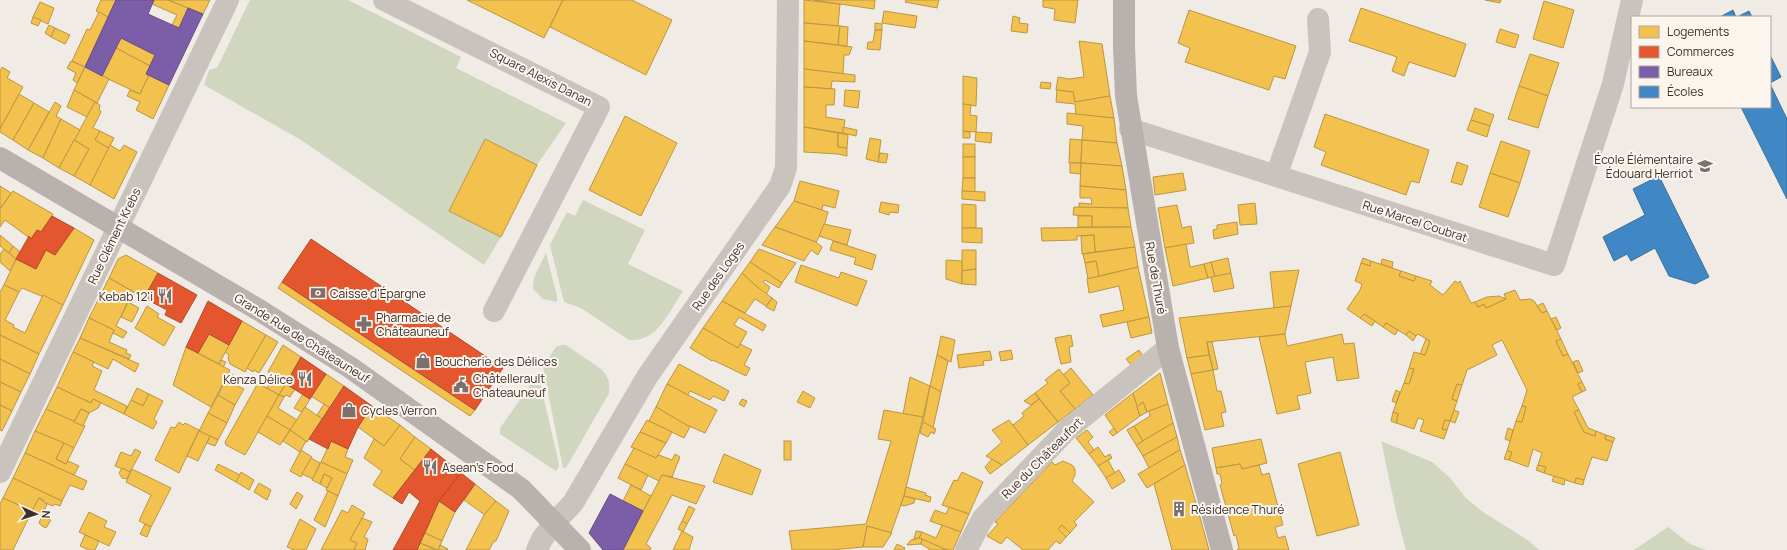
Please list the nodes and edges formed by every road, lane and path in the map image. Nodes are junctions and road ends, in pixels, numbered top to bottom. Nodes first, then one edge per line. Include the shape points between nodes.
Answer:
1 (228, 0) edge
2 (384, 0) edge
3 (788, 0) edge
4 (1124, 0) edge
5 (1632, 0) edge
6 (1318, 18) dead end
7 (1130, 129) junction
8 (0, 158) edge
9 (1276, 176) junction
10 (117, 228) junction
11 (494, 311) dead end
12 (1168, 348) junction
13 (0, 472) edge
14 (555, 522) junction
15 (537, 550) edge
16 (580, 550) edge
17 (966, 550) edge
18 (1222, 550) edge

1 - 10 street, Rue Clément Krebs
2 - 11 street, Square Alexis Danan via 599,107
3 - 14 street, Rue des Loges via 786,168 780,186 647,377 573,503
4 - 7 main road, Rue de Thuré via 1126,96
5 - 9 street, Rue Marcel Coubrat via 1613,84 1554,265
6 - 9 street via 1320,52
7 - 9 street, Rue Marcel Coubrat
7 - 12 main road, Rue de Thuré
8 - 10 main road, Grande Rue de Châteauneuf
10 - 13 street, Rue Clément Krebs
10 - 14 main road, Grande Rue de Châteauneuf via 252,306 351,368 521,489
12 - 17 street, Rue du Châteaufort via 1067,430 983,518
12 - 18 main road, Rue de Thuré
14 - 15 street, Rue des Loges
14 - 16 main road, Grande Rue de Châteauneuf

